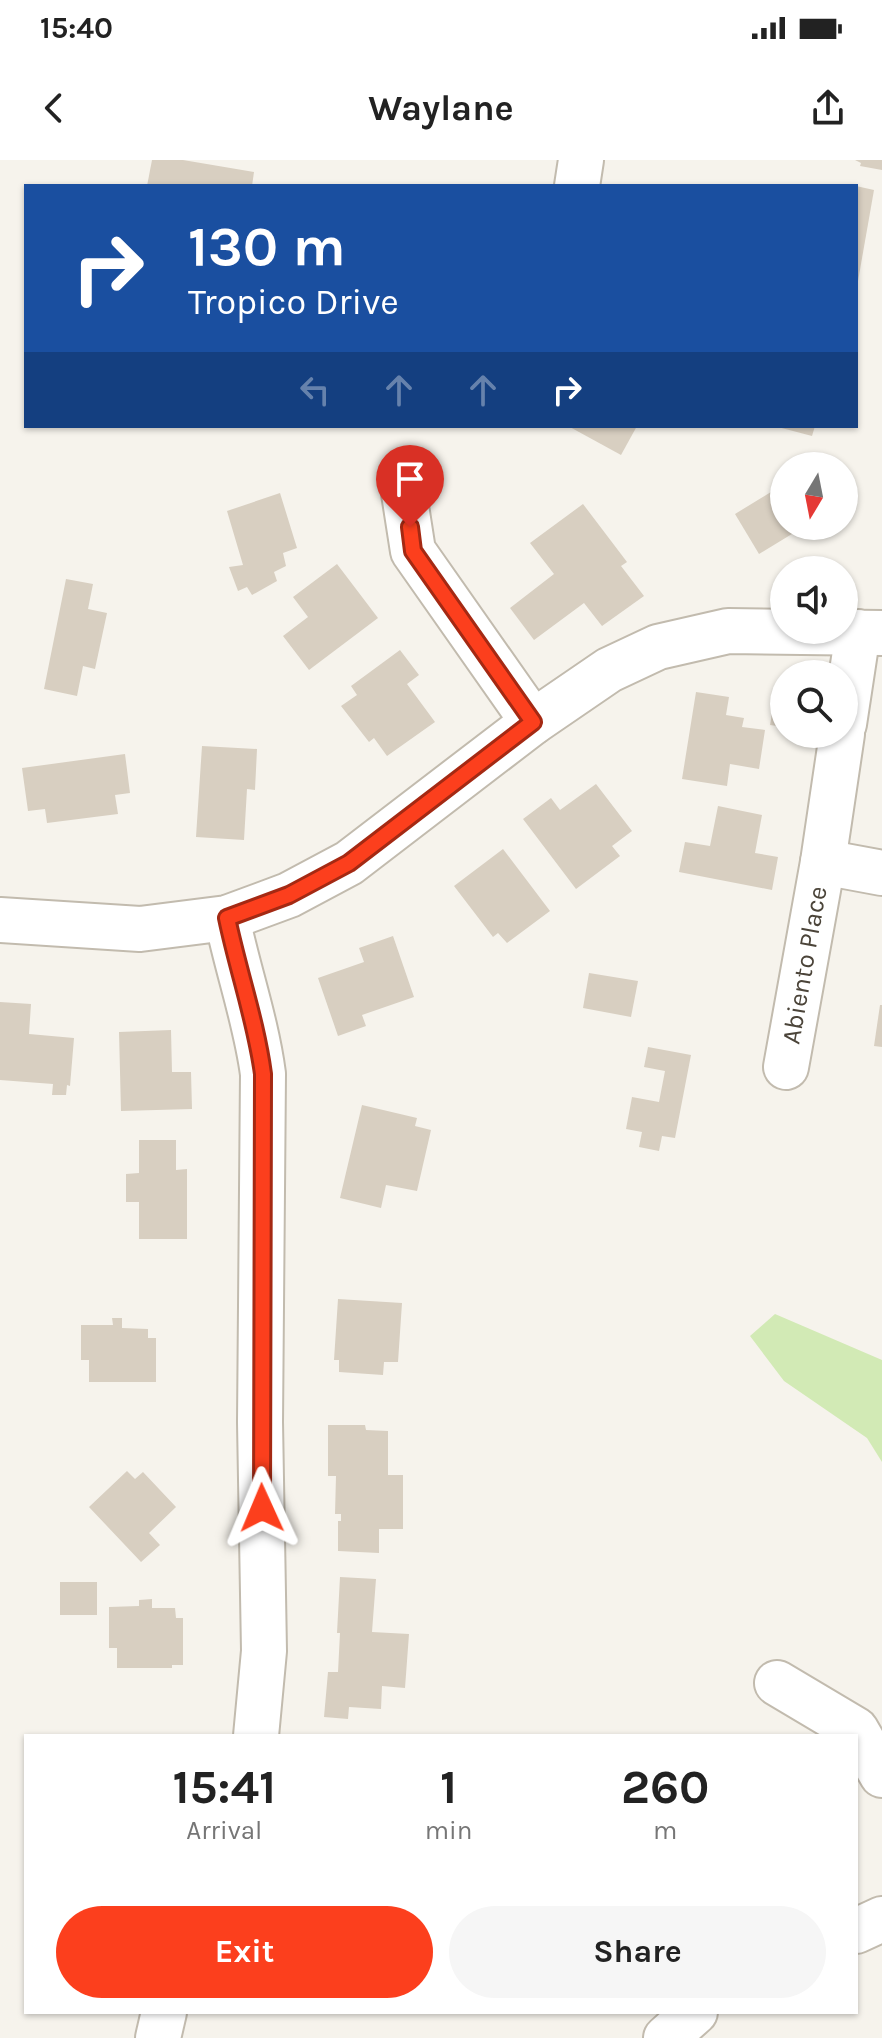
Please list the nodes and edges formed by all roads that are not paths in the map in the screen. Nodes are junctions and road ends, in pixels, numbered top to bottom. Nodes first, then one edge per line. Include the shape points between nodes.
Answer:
1 (581, 160) edge
2 (577, 184) edge
3 (403, 487) dead end
4 (870, 632) edge
5 (858, 674) edge
6 (533, 722) junction
7 (840, 748) edge
8 (823, 862) junction
9 (882, 873) edge
10 (227, 918) junction
11 (0, 920) edge
12 (786, 1067) dead end
13 (777, 1683) dead end
14 (256, 1734) edge
15 (882, 1775) edge
16 (882, 1919) edge
17 (858, 1930) edge
18 (164, 2014) edge
19 (693, 2014) edge
20 (158, 2038) edge
21 (666, 2038) edge

1 - 2 street
3 - 6 street via 413,551
4 - 5 street
4 - 6 street via 728,631 658,647 609,670
6 - 10 street via 349,863 289,895
7 - 8 street, Abiento Place
8 - 9 street, Abiento Place
8 - 12 street, Abiento Place
10 - 11 street via 140,929
10 - 14 street via 258,1032 263,1074 264,1651
13 - 15 street via 856,1730
16 - 17 street
18 - 20 street
19 - 21 street

